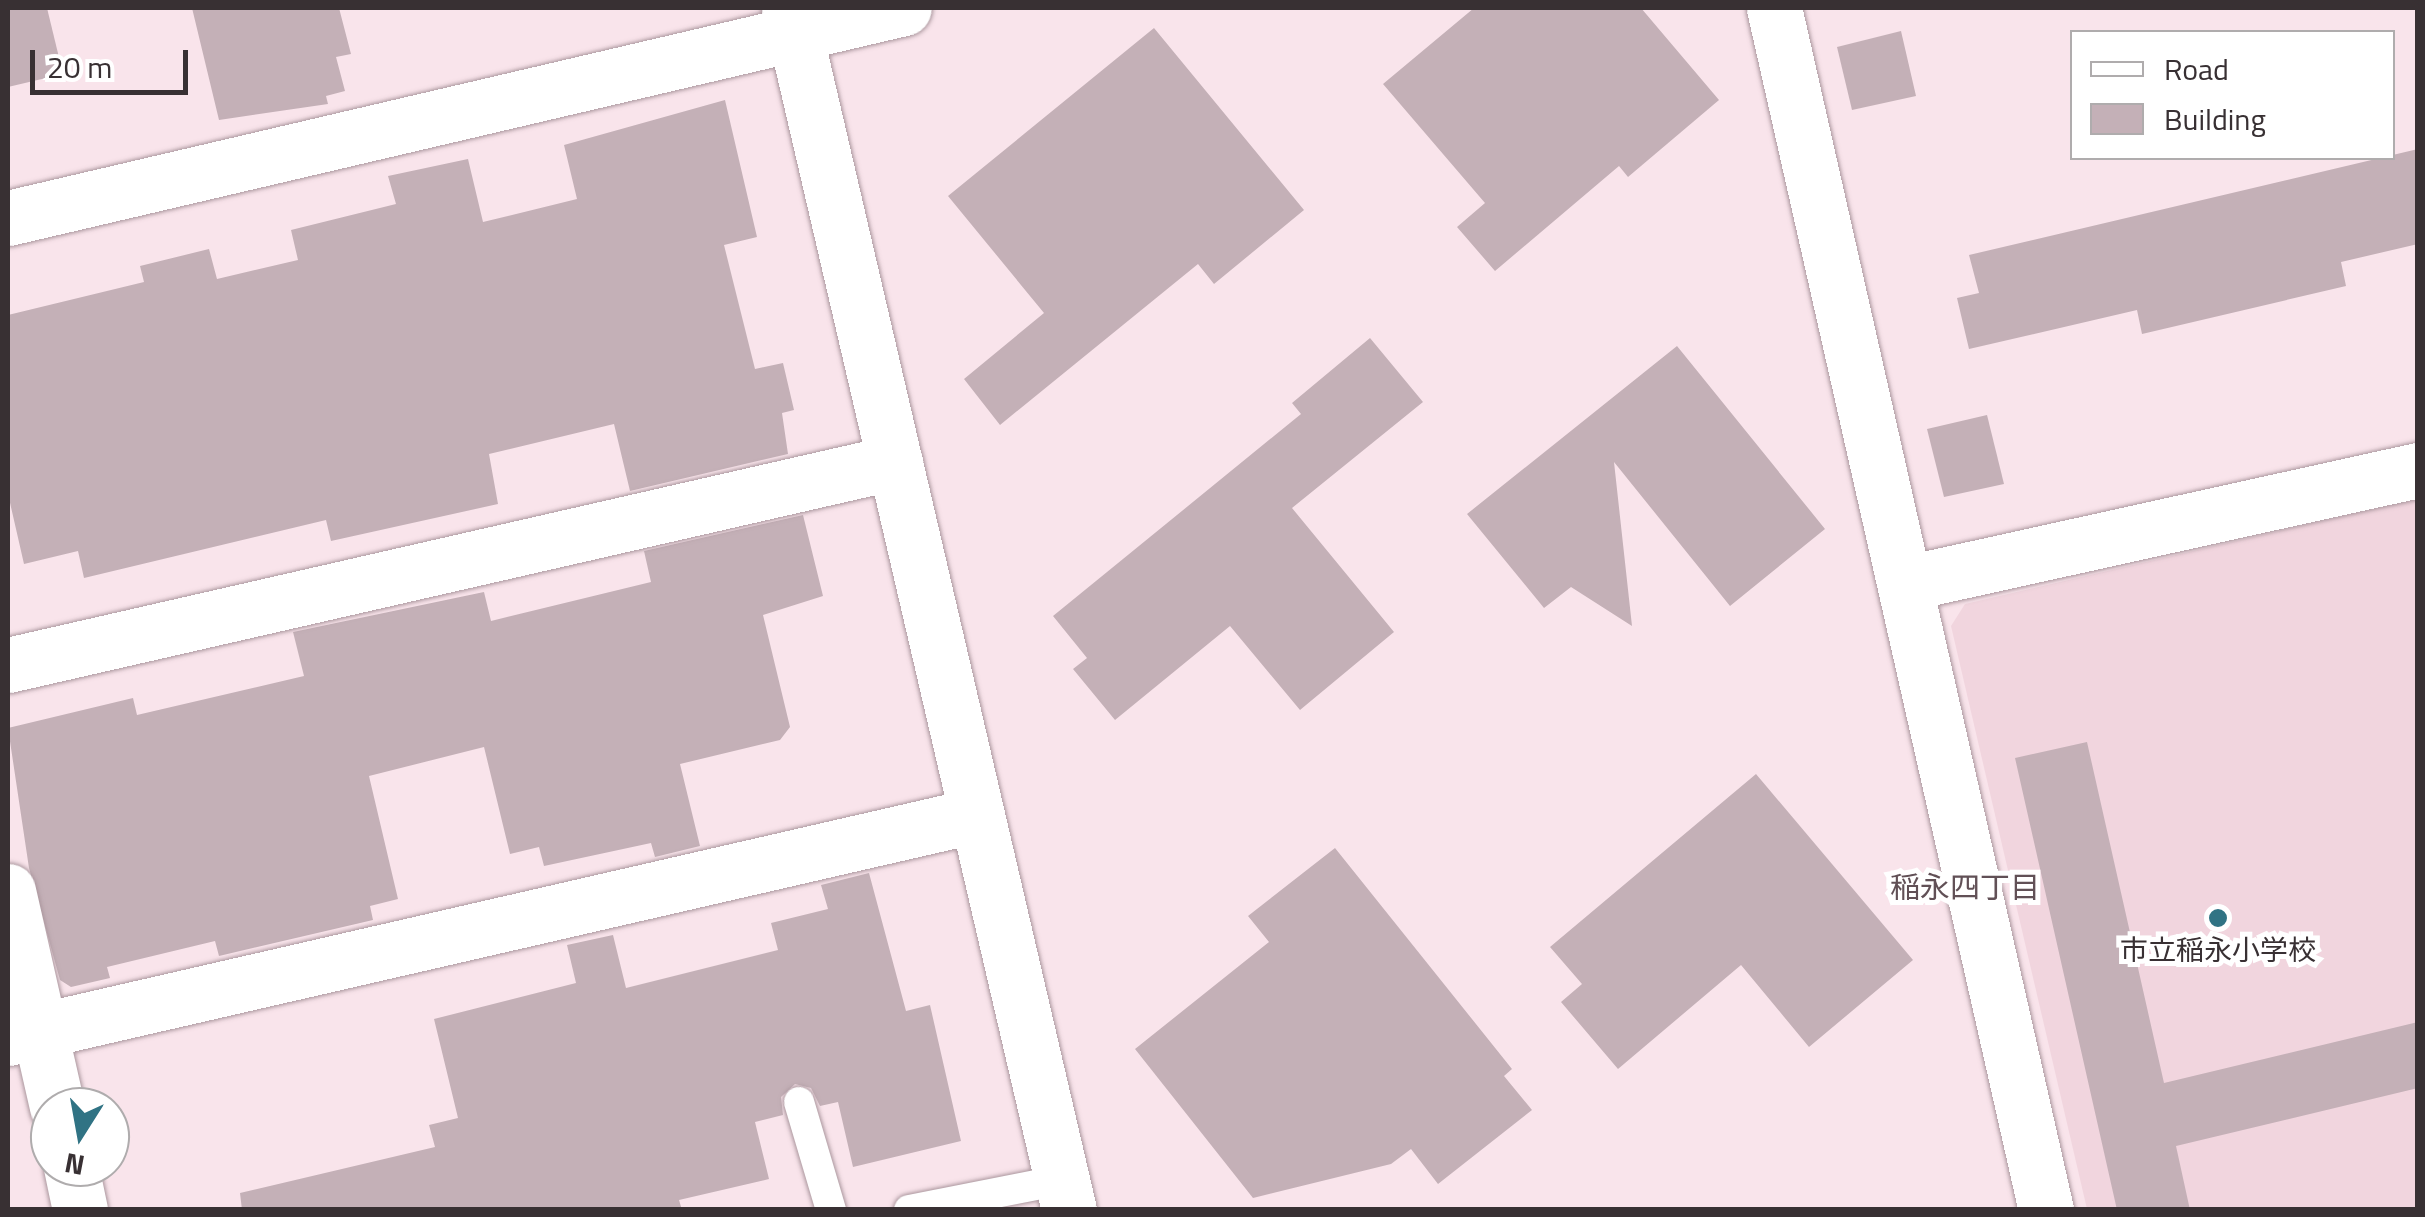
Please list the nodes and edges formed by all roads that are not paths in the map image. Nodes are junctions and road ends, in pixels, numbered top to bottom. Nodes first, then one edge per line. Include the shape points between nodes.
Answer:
1 (904, 8) edge
2 (1774, 8) edge
3 (792, 20) edge
4 (8, 218) edge
5 (895, 462) junction
6 (2418, 470) edge
7 (1907, 583) junction
8 (8, 665) edge
9 (977, 815) junction
10 (8, 891) edge
11 (24, 1034) edge
12 (48, 1087) edge
13 (799, 1102) dead end
14 (1065, 1195) edge
15 (831, 1210) edge
16 (909, 1210) edge
17 (2046, 1210) edge

1 - 3 street
2 - 7 street
3 - 4 street
3 - 5 street
5 - 8 street
5 - 9 street
6 - 7 street
7 - 17 street
9 - 11 street
9 - 14 street
10 - 11 street
11 - 12 street
13 - 15 lane
14 - 16 lane

